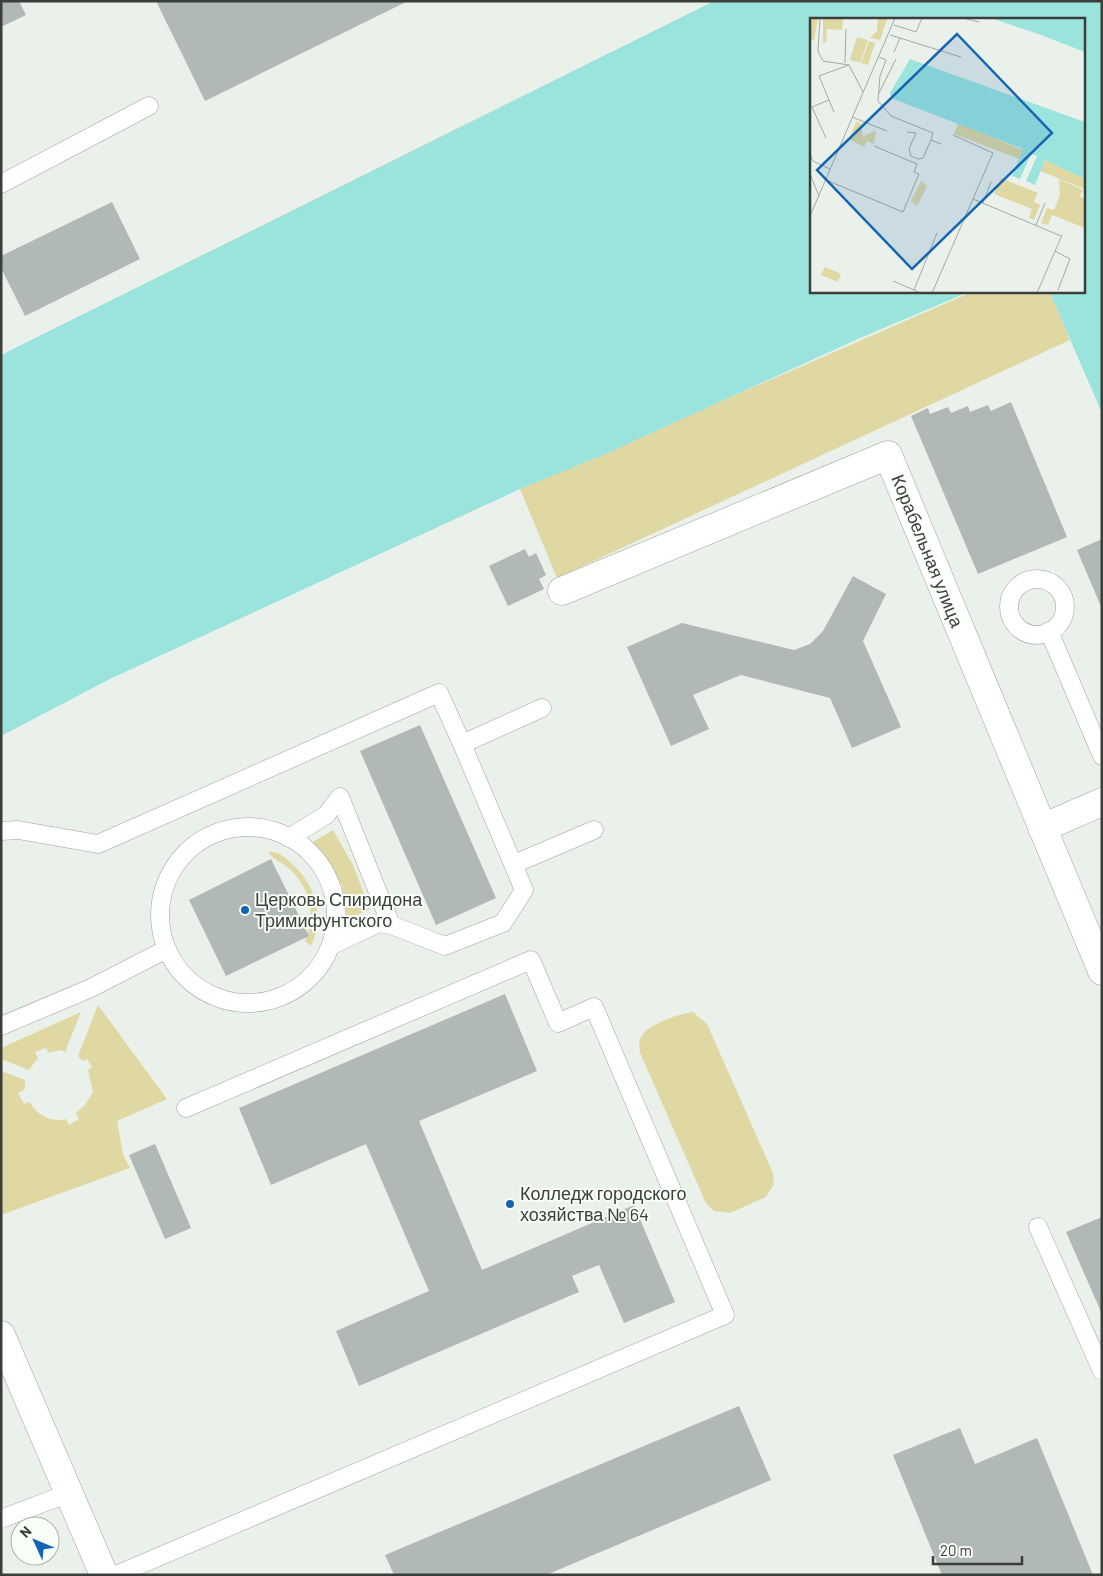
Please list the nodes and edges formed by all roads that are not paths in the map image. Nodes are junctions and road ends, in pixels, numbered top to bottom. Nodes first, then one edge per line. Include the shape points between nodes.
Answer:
1 (149, 106) dead end
2 (1, 184) edge
3 (562, 591) dead end
4 (1049, 631) dead end
5 (542, 708) dead end
6 (462, 744) junction
7 (1102, 756) edge
8 (1102, 802) edge
9 (1042, 828) junction
10 (594, 830) dead end
11 (1, 831) edge
12 (289, 838) junction
13 (514, 864) junction
14 (391, 925) junction
15 (332, 945) junction
16 (165, 950) junction
17 (1102, 971) edge
18 (1, 1026) edge
19 (186, 1108) dead end
20 (1038, 1227) dead end
21 (1, 1335) edge
22 (1102, 1371) edge
23 (69, 1492) junction
24 (1, 1519) edge
25 (104, 1575) edge
26 (116, 1575) edge

1 - 2 lane
3 - 9 street, Корабельная улица via 888,456
4 - 7 lane
5 - 6 lane
6 - 11 lane via 439,692 98,844 18,830
6 - 13 lane
8 - 9 street
9 - 17 street, Корабельная улица
10 - 13 lane
12 - 14 lane via 326,815 340,797
12 - 15 lane via 301,844 321,865 332,889 337,915
12 - 16 lane via 276,831 247,826 218,831 193,845 174,866 162,892 159,922
13 - 14 lane via 524,890 503,922 445,946
14 - 15 lane via 380,923
15 - 16 lane via 317,972 294,991 265,1002 242,1003 206,994 182,975
16 - 18 lane via 90,988
19 - 26 lane via 531,960 558,1023 594,1008 725,1315
20 - 22 lane
21 - 23 street
23 - 24 lane
23 - 25 street

